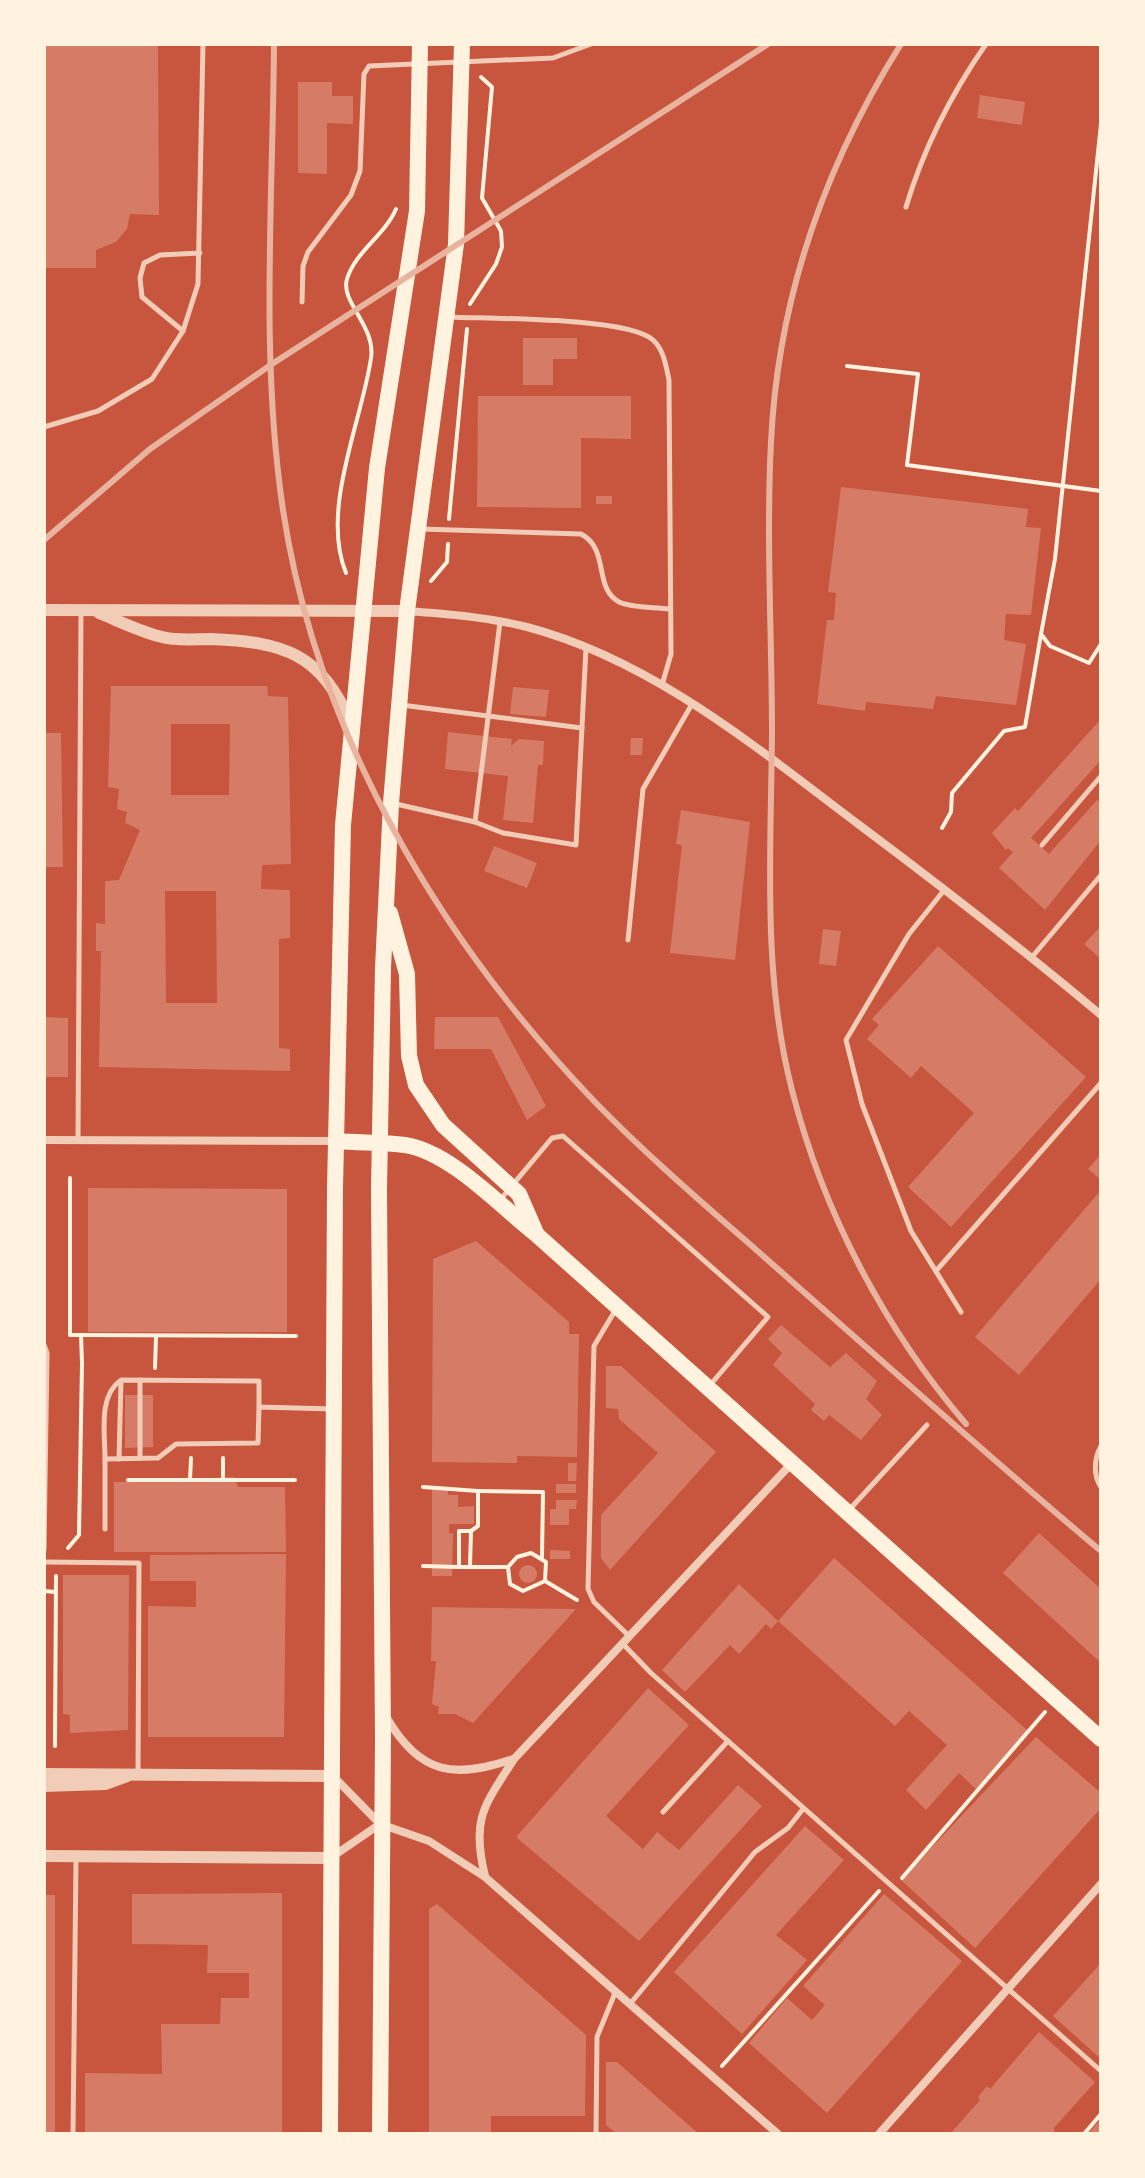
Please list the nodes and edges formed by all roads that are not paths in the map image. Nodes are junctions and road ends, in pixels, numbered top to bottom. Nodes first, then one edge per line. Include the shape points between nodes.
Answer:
1 (203, 44) edge
2 (420, 44) edge
3 (591, 44) edge
4 (986, 44) edge
5 (462, 52) edge
6 (420, 62) junction
7 (906, 207) dead end
8 (200, 253) junction
9 (302, 302) dead end
10 (447, 317) junction
11 (183, 331) junction
12 (44, 427) edge
13 (417, 528) junction
14 (669, 609) junction
15 (44, 610) edge
16 (86, 610) junction
17 (362, 610) junction
18 (407, 611) junction
19 (501, 621) junction
20 (586, 648) junction
21 (662, 686) junction
22 (692, 704) junction
23 (399, 705) junction
24 (490, 717) junction
25 (351, 724) junction
26 (582, 728) junction
27 (1101, 776) edge
28 (391, 803) junction
29 (475, 822) junction
30 (1042, 845) dead end
31 (1101, 875) edge
32 (946, 888) junction
33 (386, 900) junction
34 (628, 940) dead end
35 (1032, 957) junction
36 (1101, 1015) edge
37 (1101, 1083) edge
38 (44, 1140) edge
39 (78, 1141) junction
40 (337, 1141) junction
41 (380, 1144) junction
42 (510, 1185) junction
43 (497, 1204) junction
44 (537, 1235) junction
45 (936, 1271) junction
46 (616, 1309) junction
47 (961, 1312) dead end
48 (44, 1345) edge
49 (121, 1380) junction
50 (140, 1380) junction
51 (708, 1387) junction
52 (259, 1407) junction
53 (334, 1409) junction
54 (927, 1425) dead end
55 (1101, 1446) edge
56 (140, 1458) junction
57 (105, 1459) junction
58 (119, 1459) junction
59 (792, 1463) junction
60 (1101, 1487) edge
61 (847, 1512) junction
62 (105, 1529) dead end
63 (44, 1550) edge
64 (44, 1562) edge
65 (626, 1640) junction
66 (383, 1712) junction
67 (1101, 1739) edge
68 (728, 1741) junction
69 (514, 1759) junction
70 (138, 1773) junction
71 (44, 1774) edge
72 (333, 1776) junction
73 (44, 1786) edge
74 (803, 1809) junction
75 (663, 1812) dead end
76 (380, 1824) junction
77 (44, 1856) edge
78 (76, 1856) junction
79 (332, 1858) junction
80 (485, 1877) junction
81 (1101, 1884) edge
82 (1009, 1990) junction
83 (615, 1993) junction
84 (629, 2005) junction
85 (1101, 2071) edge
86 (73, 2134) edge
87 (330, 2134) edge
88 (380, 2134) edge
89 (596, 2134) edge
90 (778, 2134) edge
91 (879, 2134) edge

1 - 8 lane
2 - 6 highway
3 - 5 lane via 553,58
4 - 7 lane via 945,114
5 - 6 lane
5 - 10 highway via 456,244
6 - 9 lane via 369,66 364,74 360,171 351,195 308,252
6 - 17 highway via 417,211 377,468
8 - 11 lane via 198,284
8 - 11 lane via 160,255 144,263 140,278 142,297
10 - 13 highway
10 - 14 lane via 622,327 654,341 665,357 669,380
11 - 12 lane via 152,379 98,411
13 - 14 lane via 581,534 592,540 601,557 606,590 619,603
13 - 18 highway
14 - 21 lane via 671,654
15 - 16 street
16 - 17 street
16 - 25 street via 163,638 258,642 286,649 327,679
16 - 39 lane
17 - 18 street
17 - 25 highway
18 - 19 street
18 - 23 highway
19 - 20 street
19 - 24 lane
20 - 21 street
20 - 26 lane
21 - 22 street
22 - 32 street
22 - 34 lane via 643,789
23 - 24 lane
23 - 28 highway
24 - 26 lane
24 - 29 lane
25 - 40 highway via 341,881
26 - 29 lane via 576,845 503,833
27 - 30 lane
28 - 29 lane
28 - 33 highway
31 - 35 lane
32 - 35 street
32 - 45 lane via 909,934 846,1040 862,1104 911,1231
33 - 41 highway
33 - 42 highway via 407,974 409,1056 416,1085 443,1125
35 - 36 street
37 - 45 lane
38 - 39 street
39 - 40 street
40 - 41 highway
40 - 53 highway
41 - 43 highway via 405,1145 440,1158
41 - 66 highway
42 - 43 lane
42 - 44 highway
42 - 51 lane via 552,1138 563,1136 768,1317
43 - 44 highway
44 - 46 highway
45 - 47 lane
46 - 51 highway
46 - 65 lane via 594,1346 588,1589
48 - 63 lane
49 - 50 lane
49 - 57 lane via 110,1388 106,1401
49 - 58 lane
50 - 52 lane via 259,1381
50 - 56 lane
51 - 59 highway
52 - 53 lane
52 - 56 lane via 258,1443 176,1444 158,1458
53 - 72 highway
54 - 61 lane
55 - 60 lane via 1096,1480
56 - 58 lane
57 - 58 lane
57 - 62 lane
59 - 61 highway
59 - 65 street
61 - 67 highway
64 - 70 lane via 139,1563
65 - 68 lane
65 - 69 street
66 - 69 street via 399,1739 425,1762 461,1771
66 - 76 highway
68 - 74 lane
68 - 75 lane
69 - 80 street via 478,1823
70 - 71 street
70 - 72 street
70 - 73 street via 105,1784
72 - 76 street
72 - 79 highway
74 - 82 lane
74 - 84 lane via 788,1828 755,1852
76 - 79 street
76 - 80 street via 429,1841
76 - 88 highway
77 - 78 street
78 - 79 street
78 - 86 lane
79 - 87 highway
80 - 83 street
81 - 82 street
82 - 85 lane
82 - 91 street
83 - 84 street
83 - 89 lane via 597,2037
84 - 90 street

